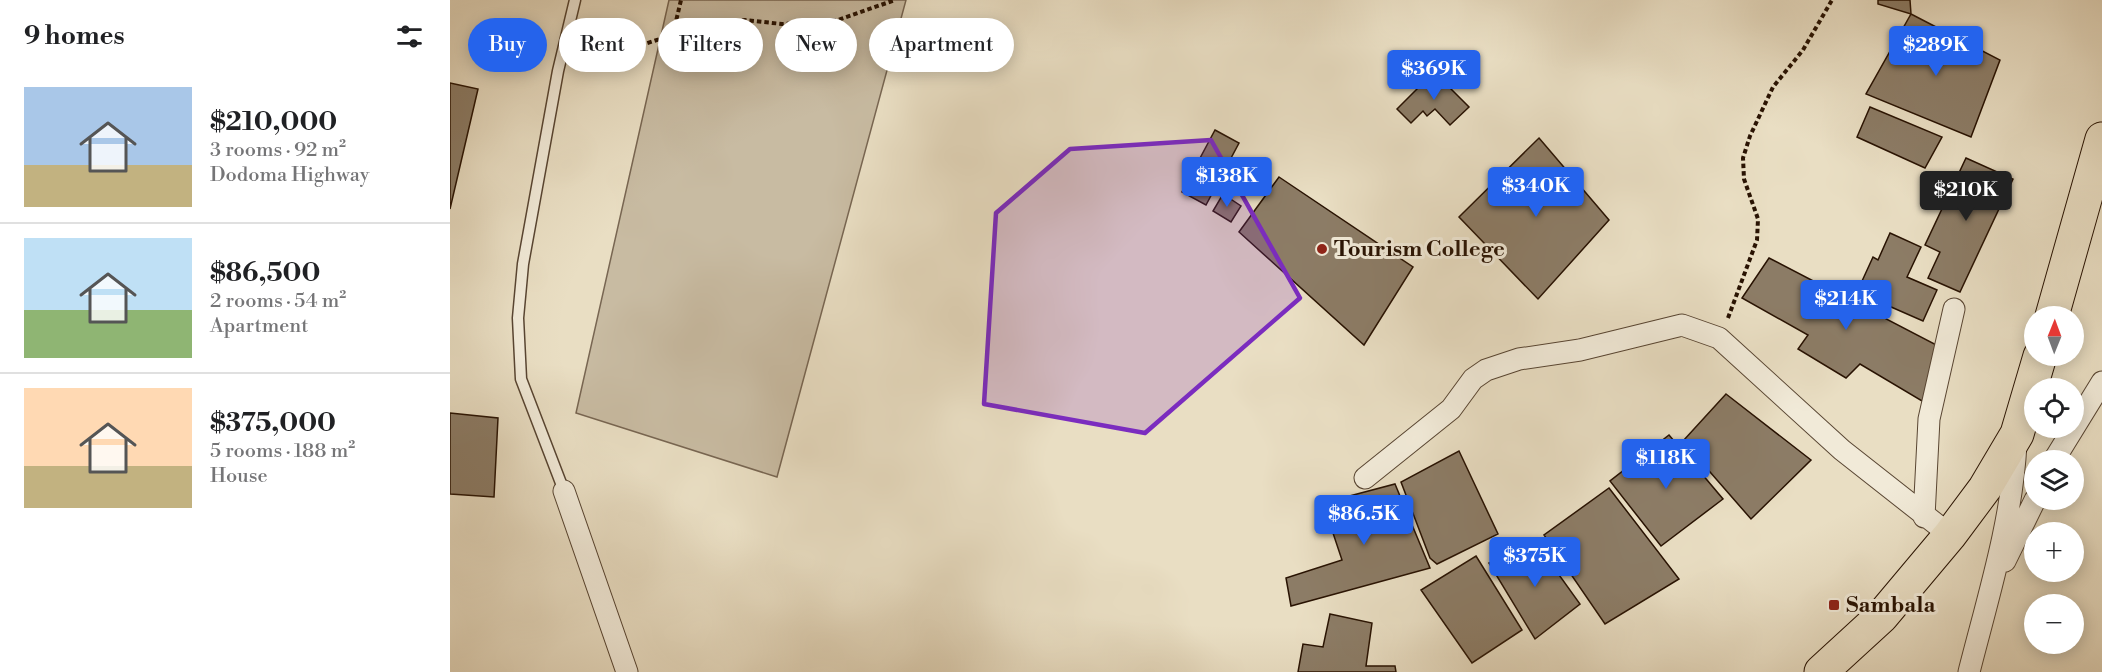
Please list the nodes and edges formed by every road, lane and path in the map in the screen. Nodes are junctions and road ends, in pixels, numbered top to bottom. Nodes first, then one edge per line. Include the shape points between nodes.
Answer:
1 (575, 0) edge
2 (681, 0) edge
3 (895, 0) edge
4 (1832, 0) edge
5 (677, 18) edge
6 (763, 22) edge
7 (658, 40) edge
8 (558, 71) junction
9 (2102, 138) edge
10 (2055, 306) edge
11 (1954, 309) dead end
12 (1719, 338) junction
13 (2037, 366) edge
14 (2102, 382) edge
15 (2017, 434) junction
16 (2060, 450) edge
17 (1365, 478) dead end
18 (564, 491) joint
19 (2030, 510) edge
20 (1937, 526) junction
21 (1988, 597) junction
22 (627, 672) edge
23 (1821, 672) edge
24 (1969, 672) edge

1 - 8 lane
2 - 5 path
3 - 6 path via 838,20
4 - 12 path via 1803,50 1773,87 1750,136 1743,158 1750,202 1758,219 1757,240
7 - 8 path
8 - 18 lane via 523,264 518,318 521,379
9 - 10 highway
11 - 20 street via 1929,419
12 - 17 street via 1682,325 1630,340 1496,365 1478,374 1451,409
12 - 20 street via 1842,450
13 - 15 highway
14 - 16 street
15 - 20 highway via 1985,488
15 - 21 street via 2014,479
18 - 22 street
19 - 21 street
20 - 23 highway via 1882,616
21 - 24 street

